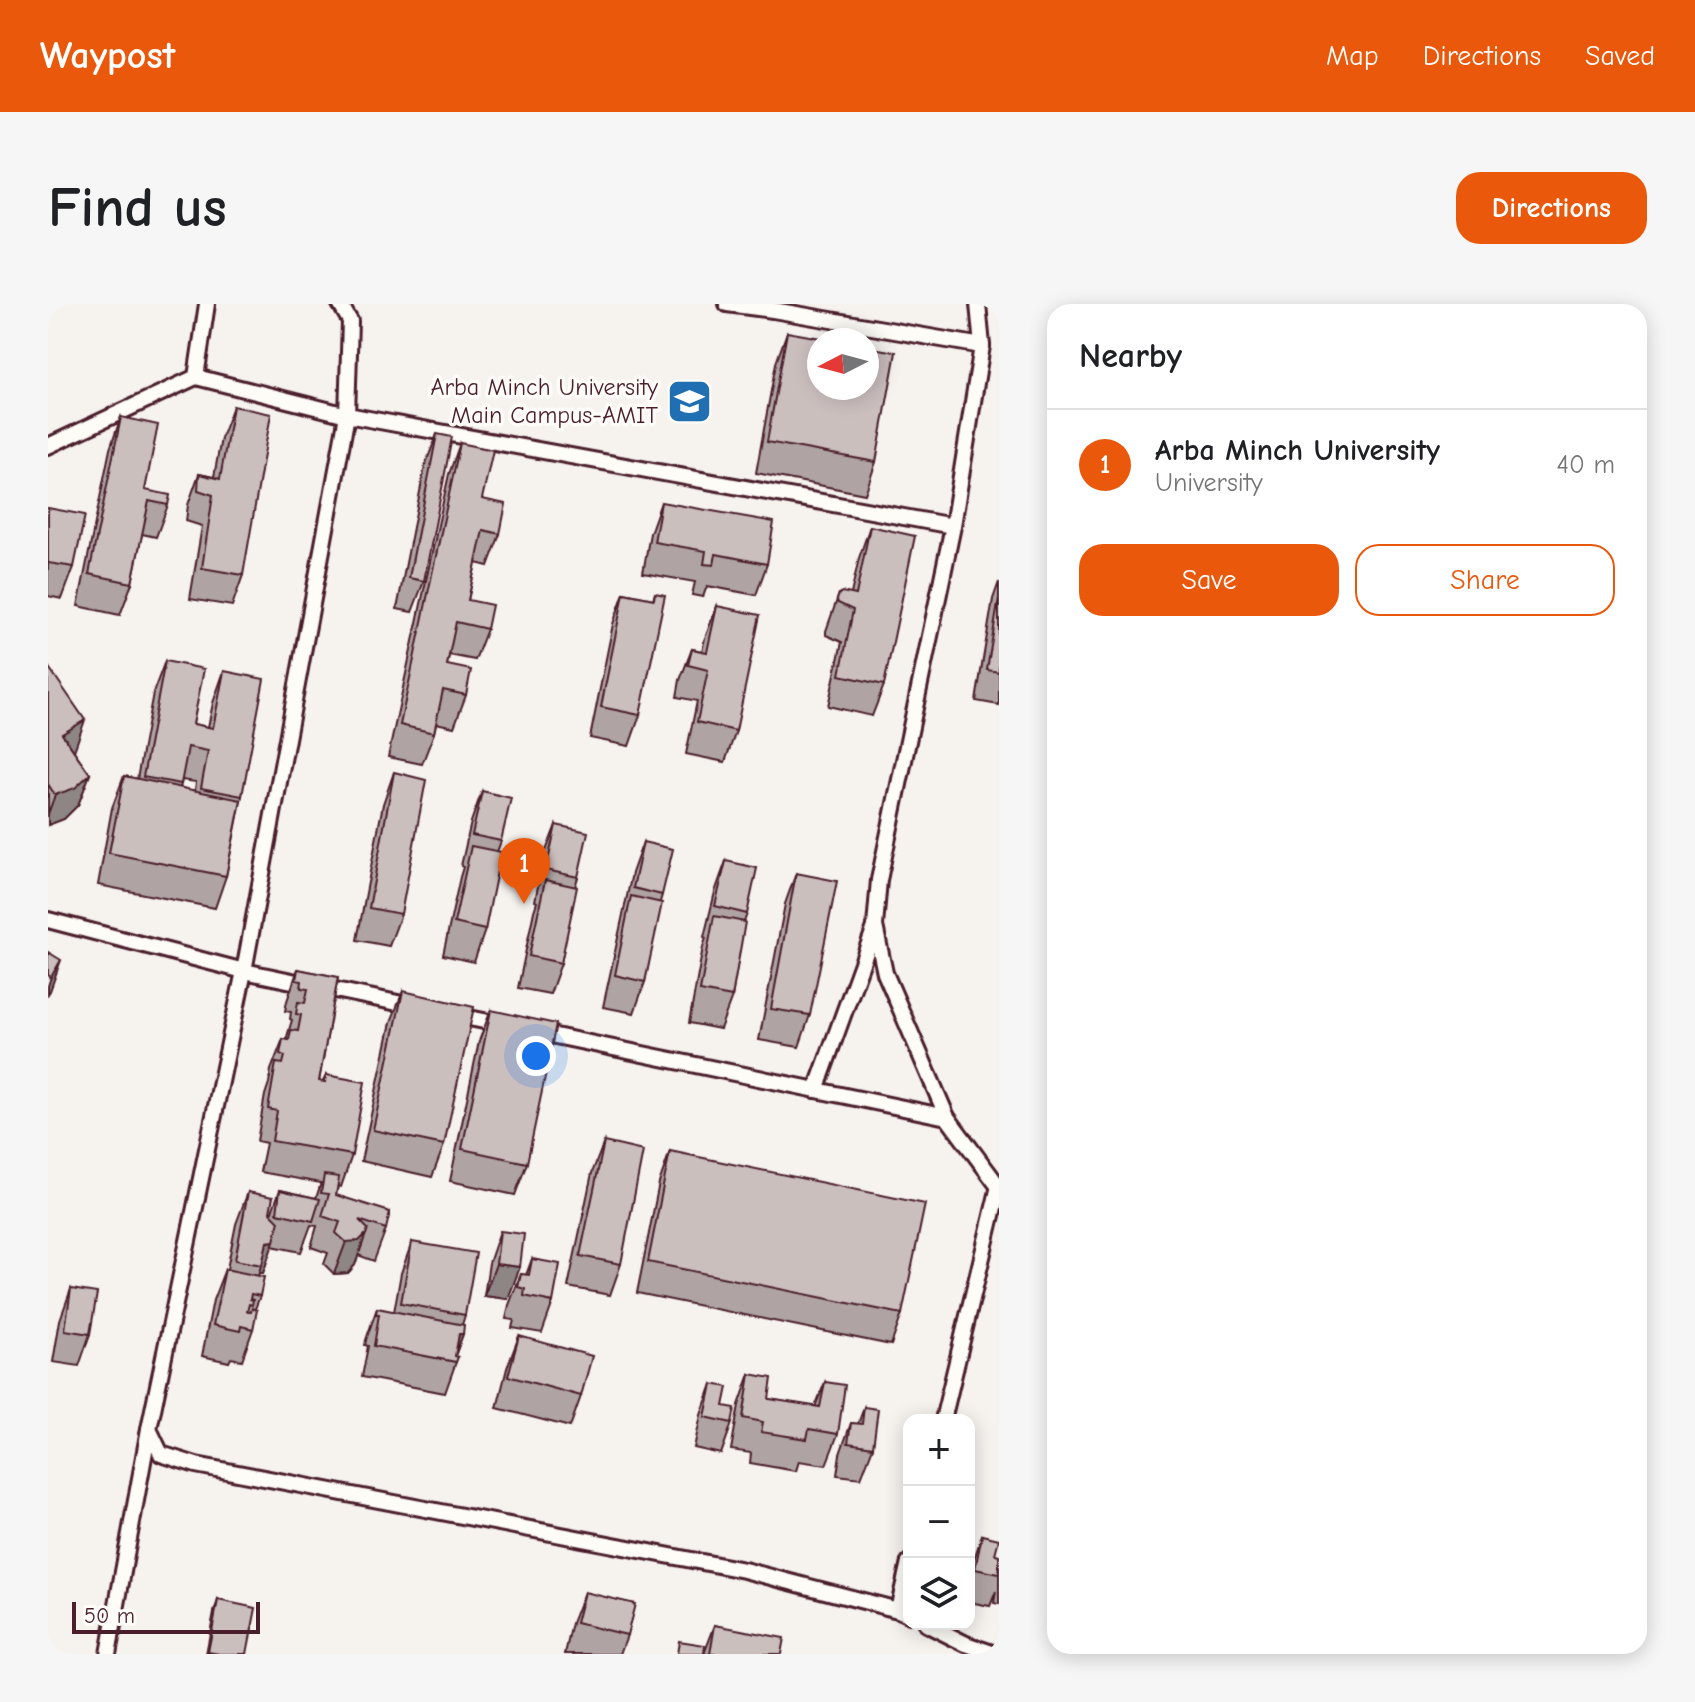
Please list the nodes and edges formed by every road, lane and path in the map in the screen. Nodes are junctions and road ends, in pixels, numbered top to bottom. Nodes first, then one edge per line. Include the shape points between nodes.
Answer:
1 (207, 304) edge
2 (340, 304) edge
3 (727, 304) edge
4 (978, 304) edge
5 (773, 307) edge
6 (982, 346) junction
7 (196, 377) junction
8 (347, 415) junction
9 (48, 446) edge
10 (953, 526) junction
11 (48, 920) edge
12 (875, 926) junction
13 (244, 971) junction
14 (426, 1009) edge
15 (441, 1012) edge
16 (816, 1090) junction
17 (947, 1117) junction
18 (999, 1186) edge
19 (944, 1414) edge
20 (149, 1429) junction
21 (903, 1613) edge
22 (938, 1630) edge
23 (108, 1654) edge
24 (995, 1654) edge

1 - 7 lane
2 - 8 lane via 350,321
3 - 5 lane
4 - 6 lane
5 - 6 lane
6 - 10 lane
7 - 8 lane
7 - 9 lane
8 - 10 lane
8 - 13 lane
10 - 12 lane via 879,880
11 - 13 lane
12 - 16 lane
12 - 17 lane via 885,973
13 - 14 lane
13 - 20 lane
15 - 16 lane
16 - 17 lane
17 - 18 lane
18 - 19 lane
20 - 21 lane via 161,1454 196,1465 744,1570
20 - 23 lane
22 - 24 lane

